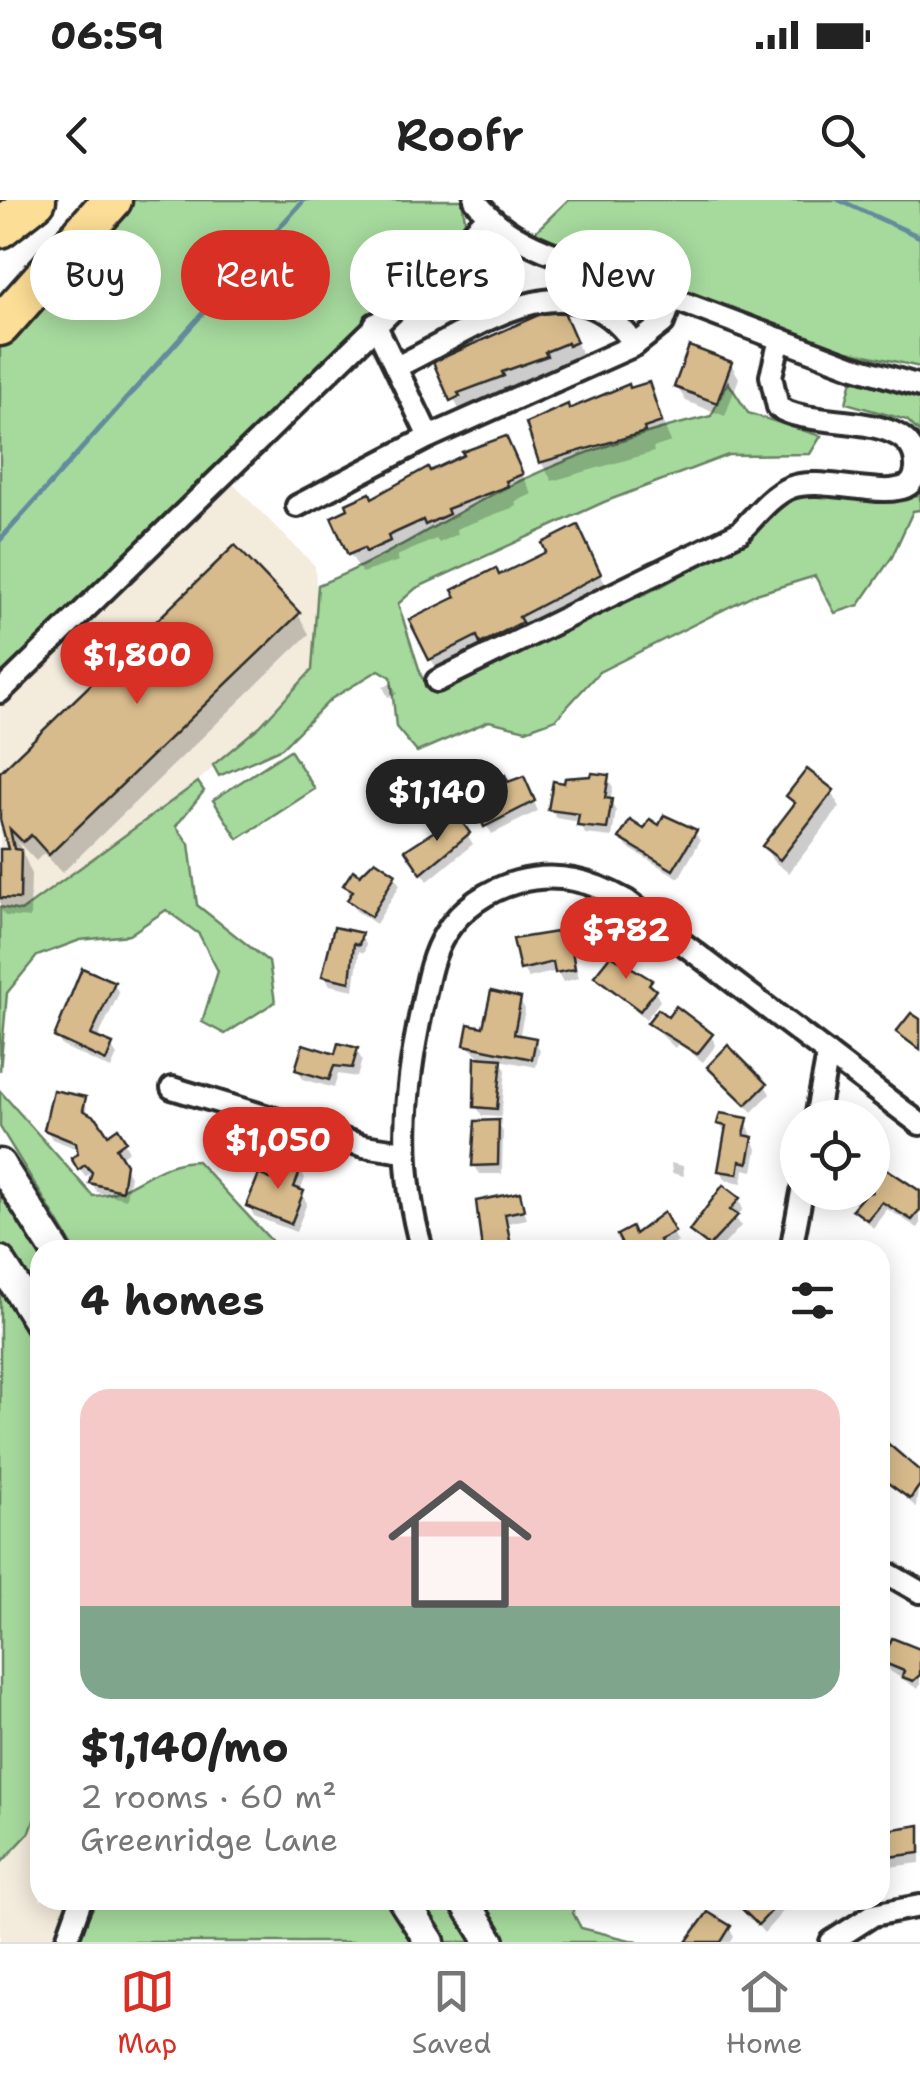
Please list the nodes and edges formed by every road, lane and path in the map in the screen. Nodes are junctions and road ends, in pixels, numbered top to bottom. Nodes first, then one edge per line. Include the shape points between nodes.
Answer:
1 (36, 200) edge
2 (112, 200) edge
3 (481, 208) edge
4 (0, 228) edge
5 (545, 250) edge
6 (691, 306) edge
7 (664, 320) edge
8 (375, 324) junction
9 (0, 326) edge
10 (780, 340) junction
11 (635, 345) junction
12 (398, 366) junction
13 (920, 386) edge
14 (430, 437) junction
15 (297, 506) dead end
16 (437, 680) dead end
17 (0, 692) edge
18 (828, 1054) junction
19 (172, 1088) dead end
20 (819, 1100) edge
21 (920, 1124) edge
22 (404, 1152) junction
23 (0, 1164) edge
24 (799, 1210) edge
25 (49, 1240) edge
26 (419, 1240) edge
27 (793, 1240) edge
28 (0, 1260) edge
29 (30, 1308) edge
30 (890, 1576) edge
31 (920, 1592) edge
32 (920, 1906) edge
33 (77, 1910) edge
34 (409, 1910) edge
35 (470, 1910) edge
36 (66, 1942) edge
37 (430, 1942) edge
38 (490, 1942) edge
39 (831, 1942) edge

1 - 4 highway
2 - 9 highway
3 - 5 street via 520,240
3 - 8 street
6 - 10 street
7 - 11 street
8 - 12 street
8 - 17 street
10 - 13 street
10 - 16 street via 772,376 778,407 792,417 894,429 917,459 908,487 796,482 768,498 740,532
11 - 12 street via 614,320 553,296
11 - 14 street
12 - 14 street
14 - 15 street
18 - 20 street
18 - 21 street
18 - 22 street via 610,891 562,876 523,880 480,898 437,949 413,1050
19 - 22 street
22 - 26 street
23 - 25 main road
24 - 27 street
28 - 29 main road
30 - 31 street
32 - 39 street via 873,1915
33 - 36 street
34 - 37 main road
35 - 38 main road

